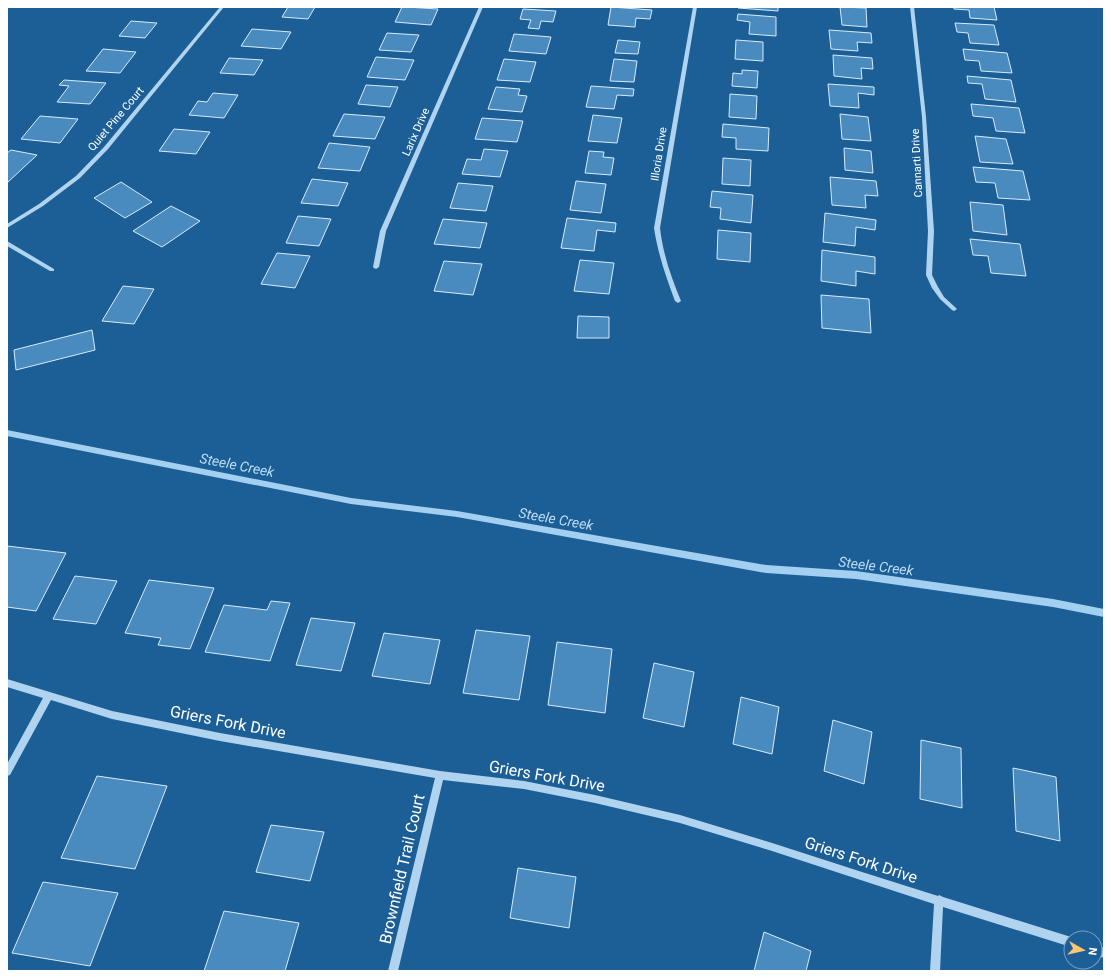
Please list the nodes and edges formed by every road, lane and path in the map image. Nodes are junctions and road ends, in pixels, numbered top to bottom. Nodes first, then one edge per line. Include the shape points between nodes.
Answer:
1 (222, 7) edge
2 (481, 7) edge
3 (695, 7) edge
4 (912, 7) edge
5 (7, 226) edge
6 (7, 243) edge
7 (376, 266) dead end
8 (52, 270) dead end
9 (678, 301) dead end
10 (954, 309) dead end
11 (7, 683) edge
12 (48, 697) junction
13 (7, 772) edge
14 (440, 775) junction
15 (939, 900) junction
16 (1063, 939) edge
17 (393, 971) edge
18 (935, 971) edge

1 - 5 street, Quiet Pine Court via 97,158 72,182
2 - 7 street, Larix Drive via 383,232
3 - 9 street, Illoria Drive via 657,228 659,249
4 - 10 street, Cannarti Drive via 925,132 931,231 929,275 942,298
6 - 8 street
11 - 12 street, Griers Fork Drive
12 - 13 street
12 - 14 street, Griers Fork Drive via 112,715
14 - 15 street, Griers Fork Drive via 524,785 680,819
14 - 17 street, Brownfield Trail Court
15 - 16 street, Griers Fork Drive
15 - 18 street

